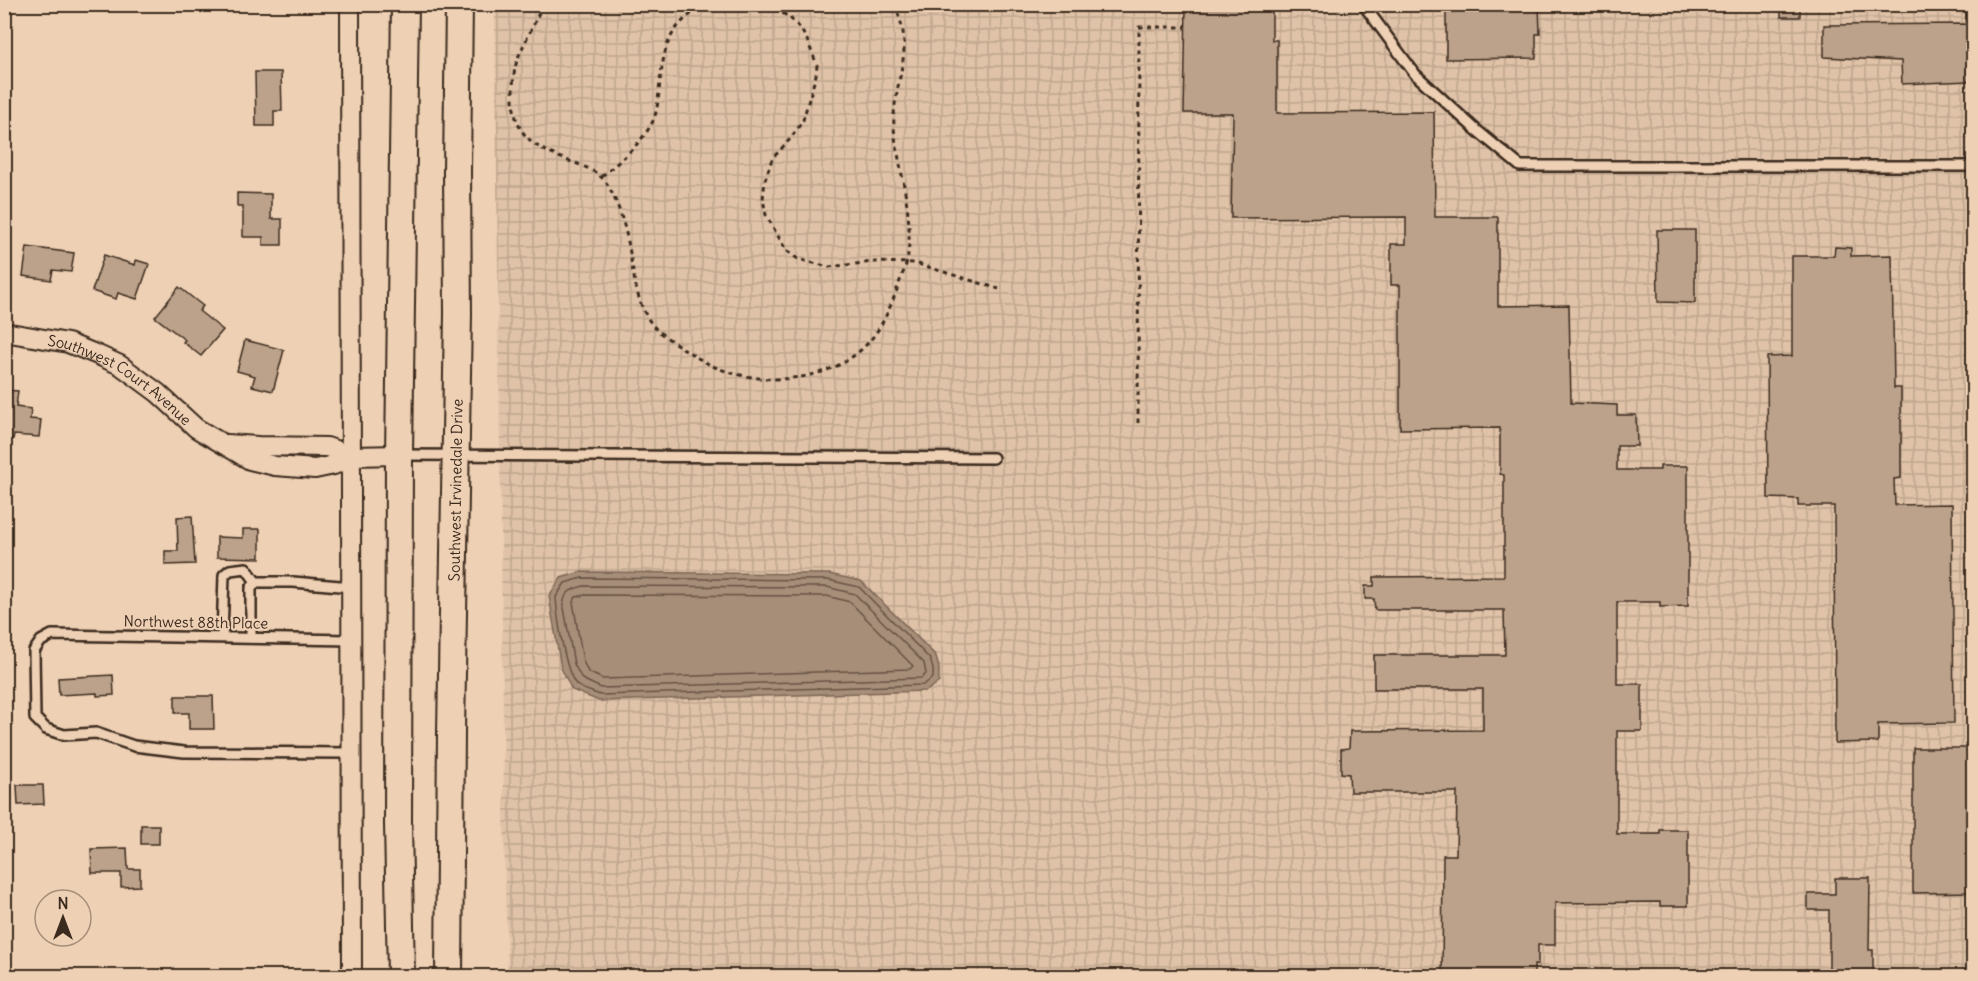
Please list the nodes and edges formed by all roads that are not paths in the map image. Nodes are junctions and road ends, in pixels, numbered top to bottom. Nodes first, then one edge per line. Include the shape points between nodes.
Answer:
1 (350, 4) edge
2 (405, 4) edge
3 (459, 4) edge
4 (1363, 4) edge
5 (1974, 166) edge
6 (4, 332) edge
7 (399, 455) junction
8 (352, 456) junction
9 (455, 456) junction
10 (993, 458) dead end
11 (256, 582) junction
12 (352, 587) junction
13 (222, 637) junction
14 (251, 638) junction
15 (352, 640) junction
16 (352, 753) junction
17 (352, 976) edge
18 (401, 976) edge
19 (449, 976) edge

1 - 8 street
2 - 7 main road
3 - 9 main road, Southwest Irvinedale Drive
4 - 5 lane via 1415,74 1520,166
6 - 8 street, Southwest Court Avenue via 68,343 99,354 158,393 196,428 225,444 327,447
7 - 8 street, Southwest Court Avenue
7 - 9 lane
7 - 18 main road
8 - 12 street
9 - 10 lane
9 - 19 main road, Southwest Irvinedale Drive
11 - 12 lane
11 - 13 lane via 246,568 224,575
11 - 14 lane via 251,588
12 - 15 street
13 - 14 lane, Northwest 88th Place
13 - 16 lane, Northwest 88th Place via 52,636 41,641 34,651 35,718 46,729 64,735 96,733 134,746 184,752
14 - 15 lane, Northwest 88th Place
15 - 16 street
16 - 17 street

